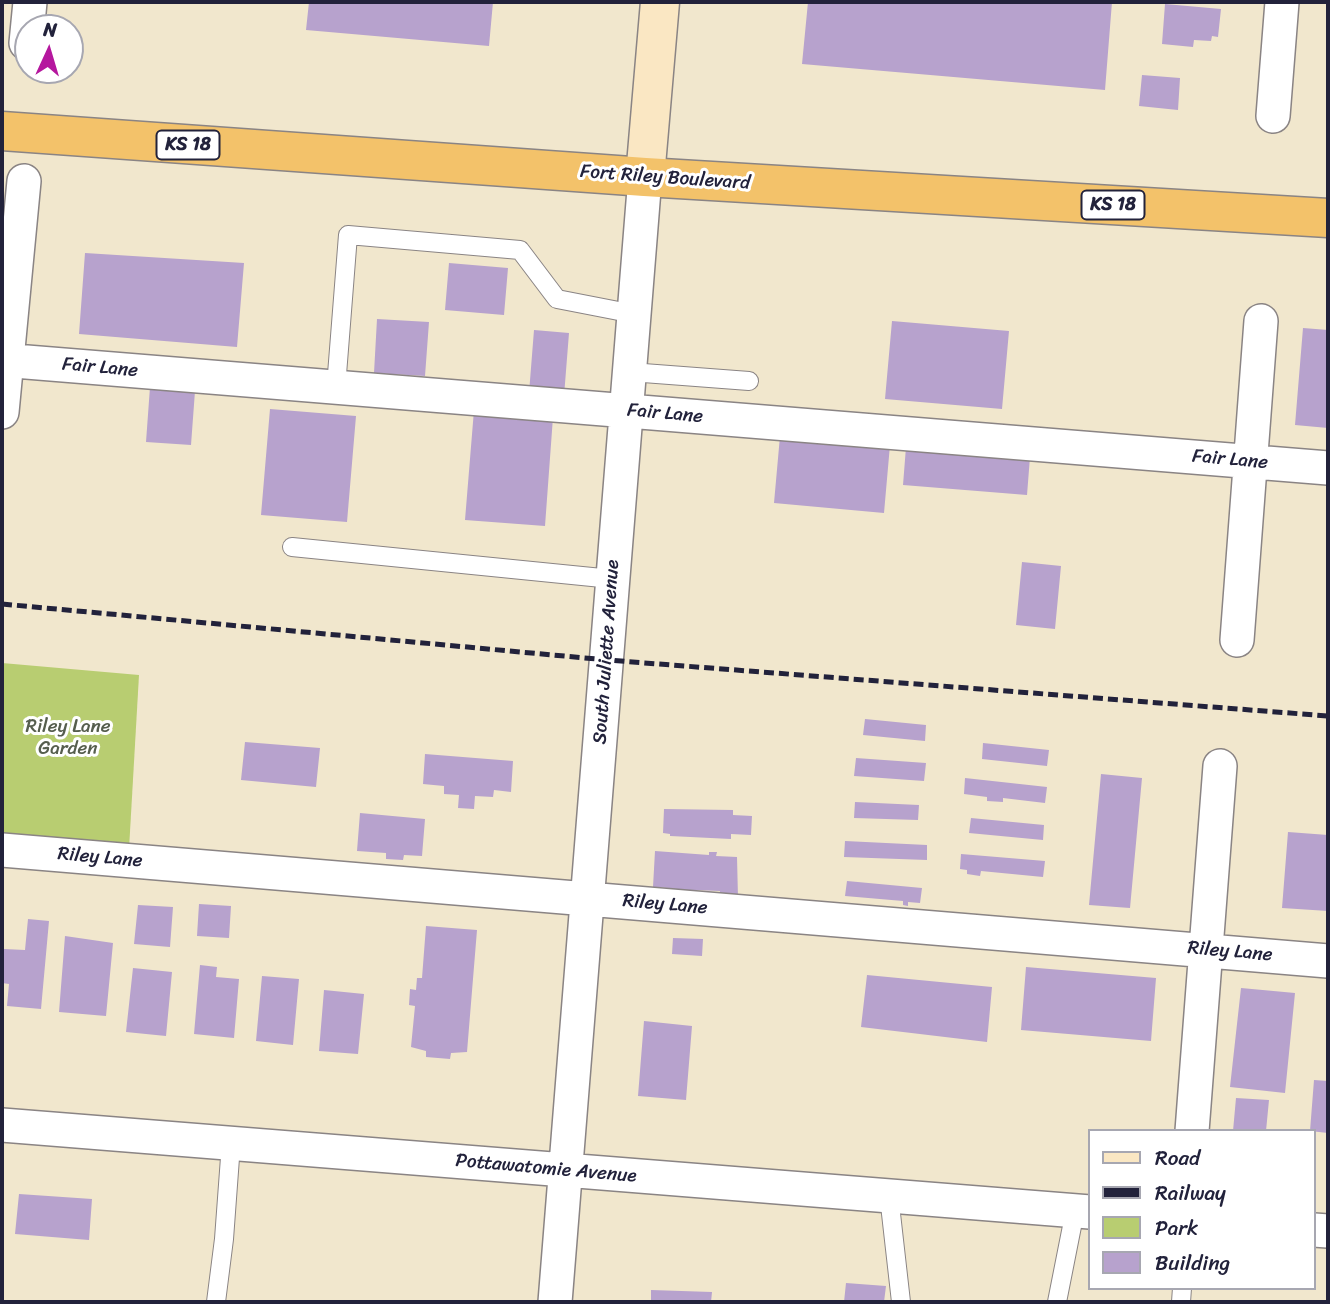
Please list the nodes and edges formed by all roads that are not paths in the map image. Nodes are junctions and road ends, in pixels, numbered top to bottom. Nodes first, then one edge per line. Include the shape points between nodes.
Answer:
1 (660, 2) edge
2 (1282, 2) edge
3 (1273, 116) dead end
4 (2, 131) edge
5 (645, 177) junction
6 (24, 181) dead end
7 (1328, 218) edge
8 (634, 314) junction
9 (1261, 321) dead end
10 (4, 360) edge
11 (630, 372) junction
12 (750, 381) dead end
13 (336, 387) junction
14 (627, 411) junction
15 (2, 412) edge
16 (1250, 462) junction
17 (1328, 468) edge
18 (292, 547) dead end
19 (612, 579) junction
20 (1237, 640) dead end
21 (1220, 766) dead end
22 (2, 850) edge
23 (588, 898) junction
24 (1205, 949) junction
25 (1328, 961) edge
26 (2, 1125) edge
27 (1192, 1129) edge
28 (231, 1143) junction
29 (565, 1170) junction
30 (889, 1196) junction
31 (1083, 1212) edge
32 (216, 1302) edge
33 (555, 1302) edge
34 (901, 1302) edge
35 (1057, 1302) edge

1 - 5 street, South Juliette Avenue
2 - 3 street
4 - 5 highway, Fort Riley Boulevard / KS 18
5 - 7 highway, Fort Riley Boulevard / KS 18
5 - 8 street, South Juliette Avenue
6 - 10 street
8 - 11 street, South Juliette Avenue
8 - 13 lane via 557,299 520,250 348,235
9 - 16 street
10 - 13 street, Fair Lane
10 - 15 street
11 - 12 lane
11 - 14 street, South Juliette Avenue
13 - 14 street, Fair Lane
14 - 16 street, Fair Lane
14 - 19 street, South Juliette Avenue
16 - 17 street, Fair Lane
16 - 20 street
18 - 19 lane
19 - 23 street, South Juliette Avenue
21 - 24 street
22 - 23 street, Riley Lane
23 - 24 street, Riley Lane
23 - 29 street, South Juliette Avenue
24 - 25 street, Riley Lane
24 - 27 street
26 - 28 street, Pottawatomie Avenue
28 - 29 street, Pottawatomie Avenue
28 - 32 lane
29 - 30 street, Pottawatomie Avenue
29 - 33 street, South Juliette Avenue
30 - 31 street, Pottawatomie Avenue
30 - 34 lane
31 - 35 lane

